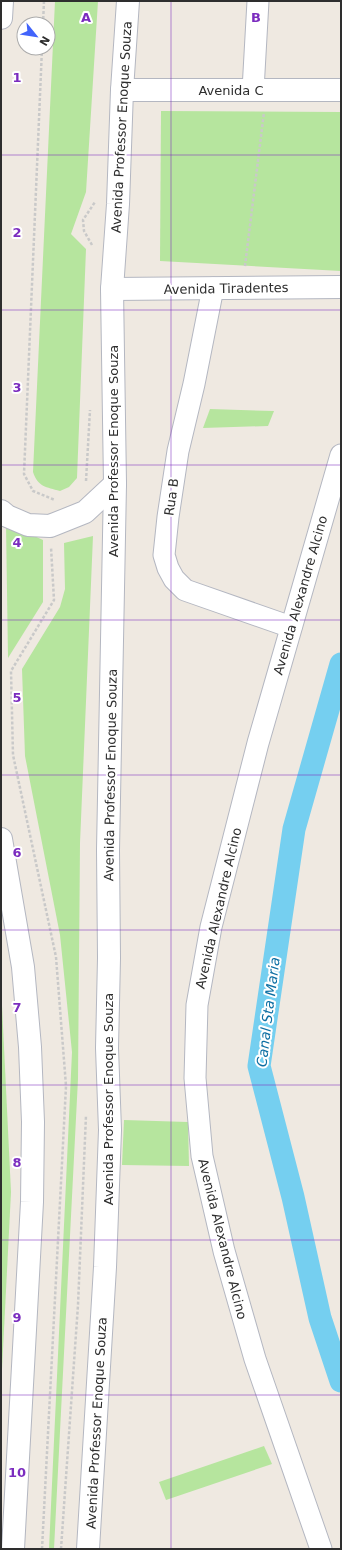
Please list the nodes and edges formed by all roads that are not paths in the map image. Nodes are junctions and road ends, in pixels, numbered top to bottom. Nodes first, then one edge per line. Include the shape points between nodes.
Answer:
1 (2, 1) edge
2 (128, 1) edge
3 (258, 1) edge
4 (1, 18) edge
5 (122, 90) junction
6 (260, 90) junction
7 (341, 90) edge
8 (341, 287) edge
9 (213, 288) junction
10 (112, 290) junction
11 (341, 455) edge
12 (115, 484) junction
13 (1, 511) edge
14 (291, 627) junction
15 (1, 839) edge
16 (13, 1549) edge
17 (88, 1549) edge
18 (321, 1549) edge

1 - 4 main road
2 - 5 main road, Avenida Professor Enoque Souza
3 - 6 street
5 - 6 main road, Avenida C
5 - 10 main road, Avenida Professor Enoque Souza
6 - 7 main road, Avenida C
8 - 9 main road, Avenida Tiradentes
9 - 10 main road, Avenida Tiradentes
9 - 14 street, Rua B via 178,451 164,555 174,579 185,590
10 - 12 main road, Avenida Professor Enoque Souza
11 - 14 street, Avenida Alexandre Alcino
12 - 13 main road via 85,512 50,526 28,525
12 - 17 main road, Avenida Professor Enoque Souza via 108,842 107,1048 110,1130 105,1267
14 - 18 street, Avenida Alexandre Alcino via 211,927 197,1005 195,1078 202,1156 224,1251 255,1359
15 - 16 main road via 23,967 33,1122 31,1218

